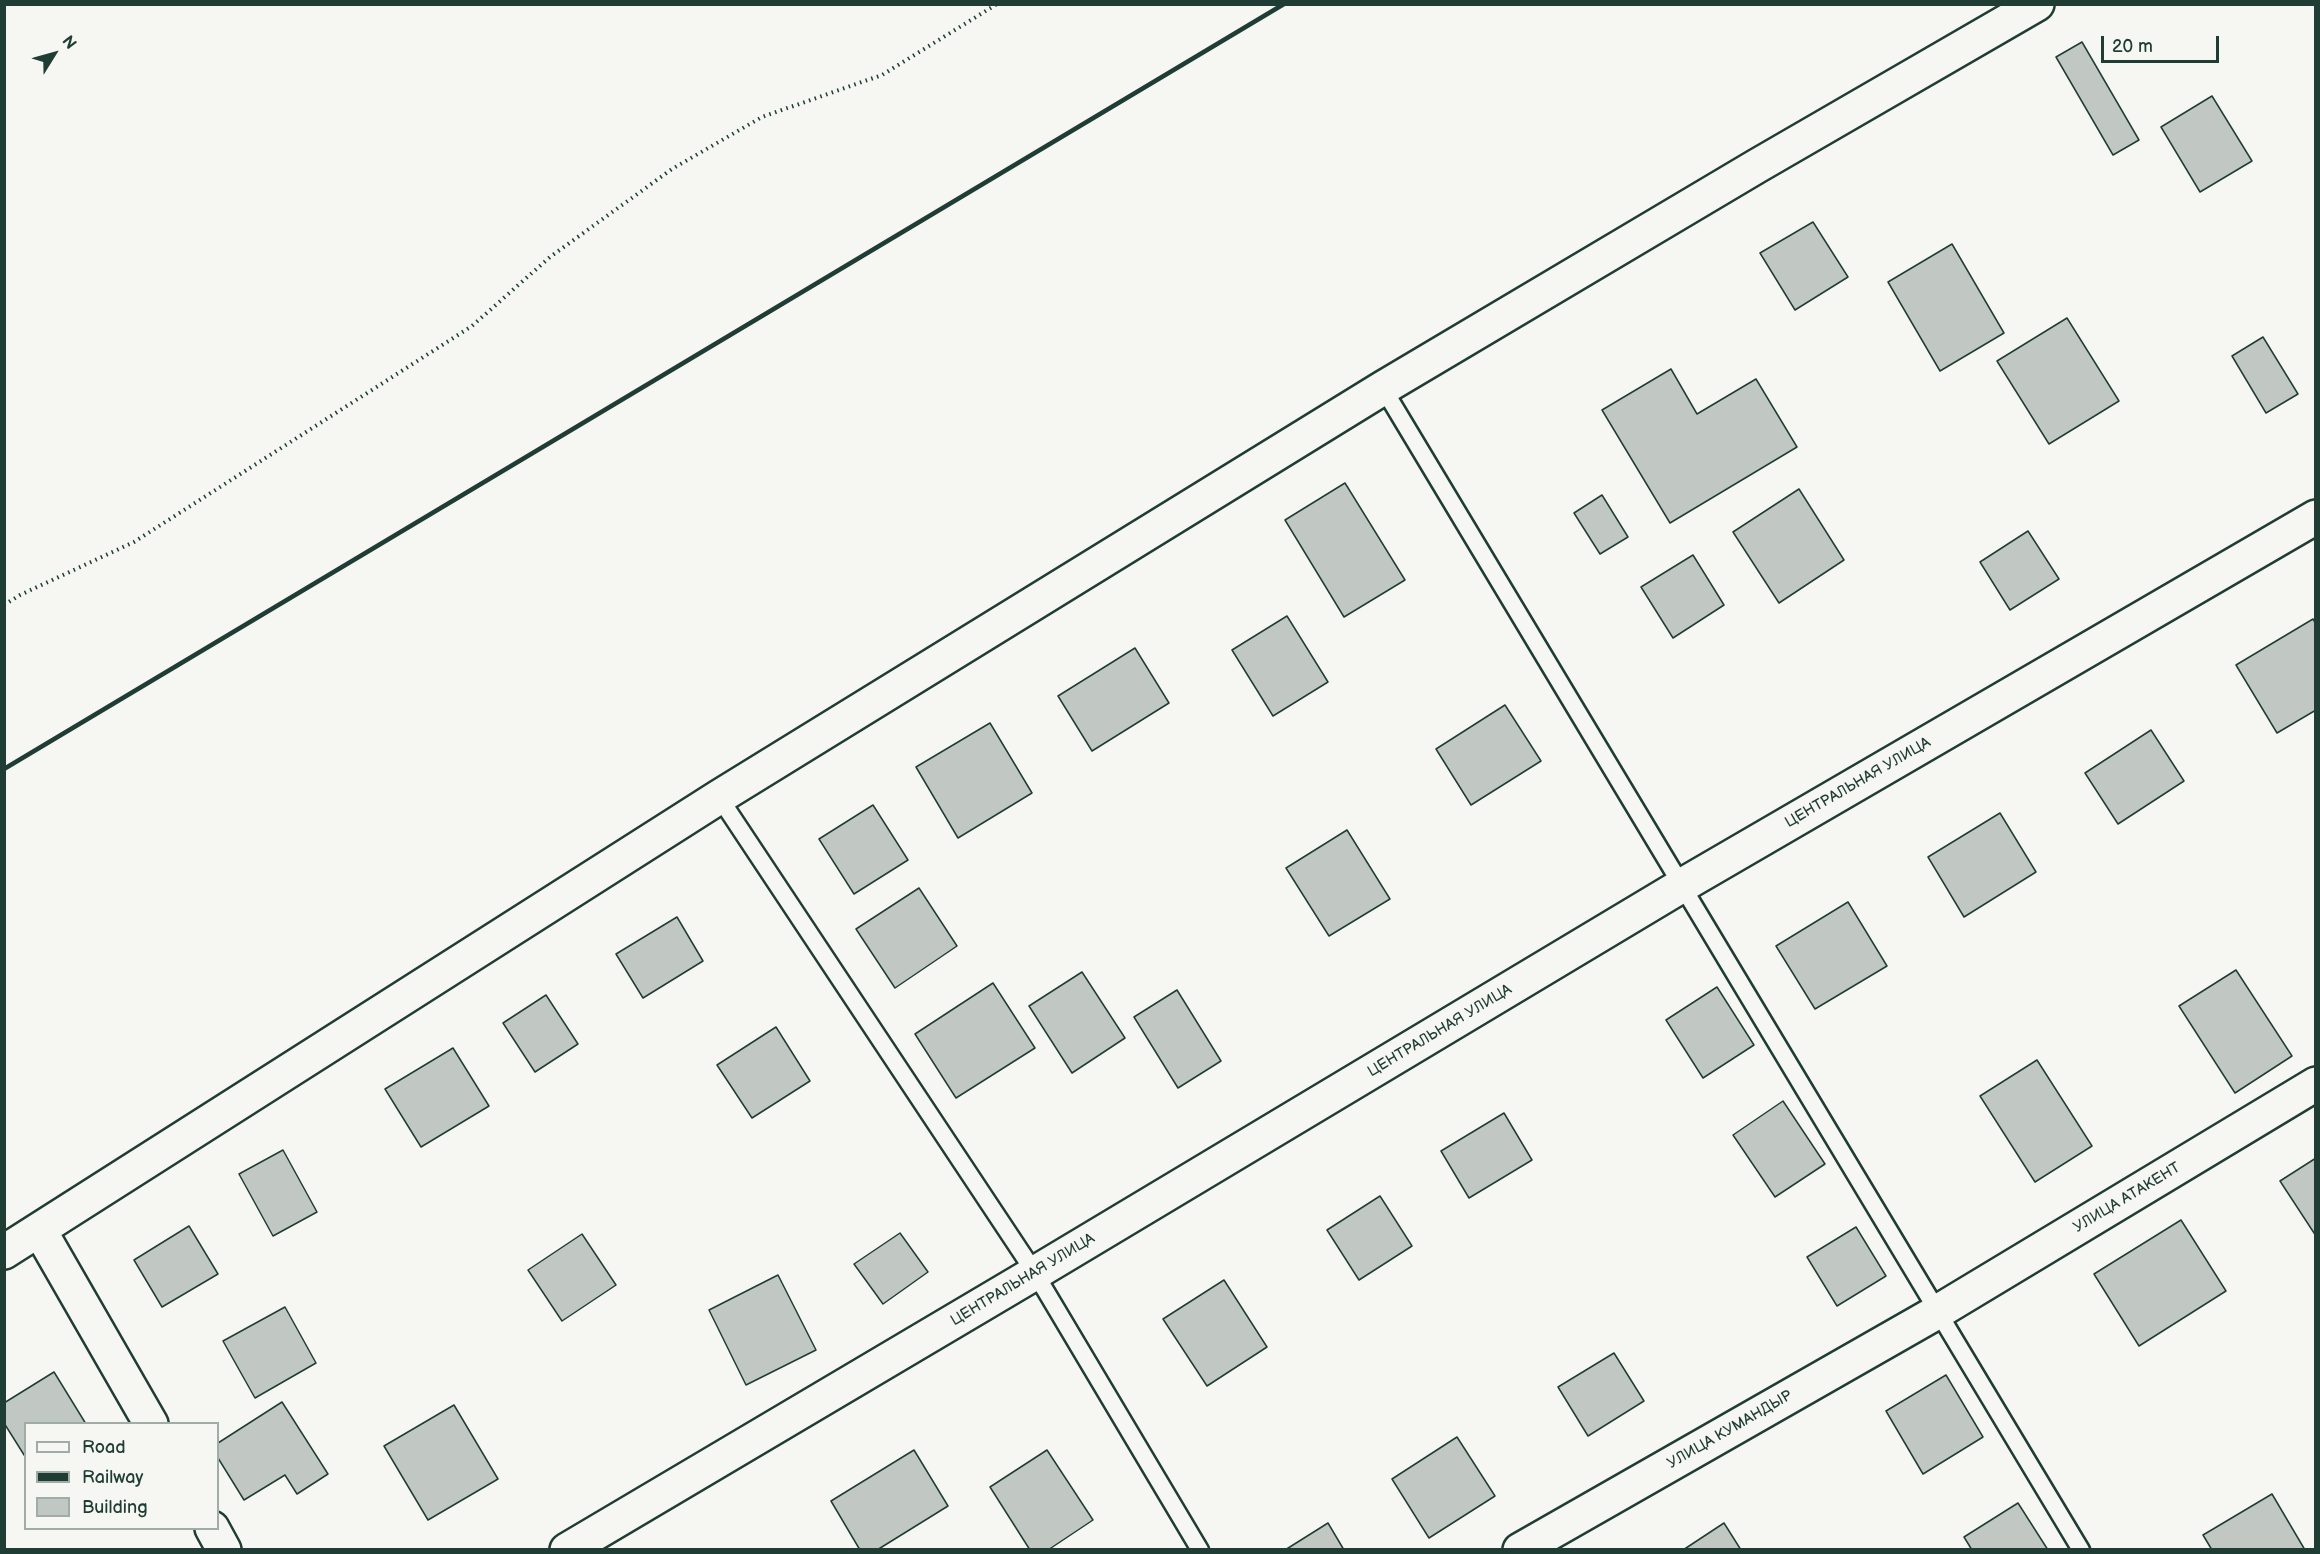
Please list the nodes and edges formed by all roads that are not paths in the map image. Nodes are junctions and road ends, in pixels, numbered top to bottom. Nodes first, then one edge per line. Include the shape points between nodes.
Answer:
1 (2037, 4) edge
2 (1383, 388) junction
3 (2316, 517) edge
4 (719, 797) junction
5 (1682, 886) junction
6 (2316, 1084) edge
7 (40, 1231) junction
8 (4, 1252) edge
9 (1035, 1273) junction
10 (1940, 1311) junction
11 (150, 1422) edge
12 (213, 1530) edge
13 (224, 1550) edge
14 (567, 1550) edge
15 (1200, 1550) edge
16 (1520, 1550) edge
17 (2081, 1550) edge

1 - 2 street
2 - 4 street
2 - 5 lane
3 - 5 street, ЦЕНТРАЛЬНАЯ УЛИЦА
4 - 7 street
4 - 9 lane
5 - 9 street, ЦЕНТРАЛЬНАЯ УЛИЦА
5 - 10 lane
6 - 10 street, УЛИЦА АТАКЕНТ
7 - 8 street
7 - 11 street
9 - 14 street, ЦЕНТРАЛЬНАЯ УЛИЦА
9 - 15 lane
10 - 16 street, УЛИЦА КУМАНДЫР
10 - 17 lane
12 - 13 street

